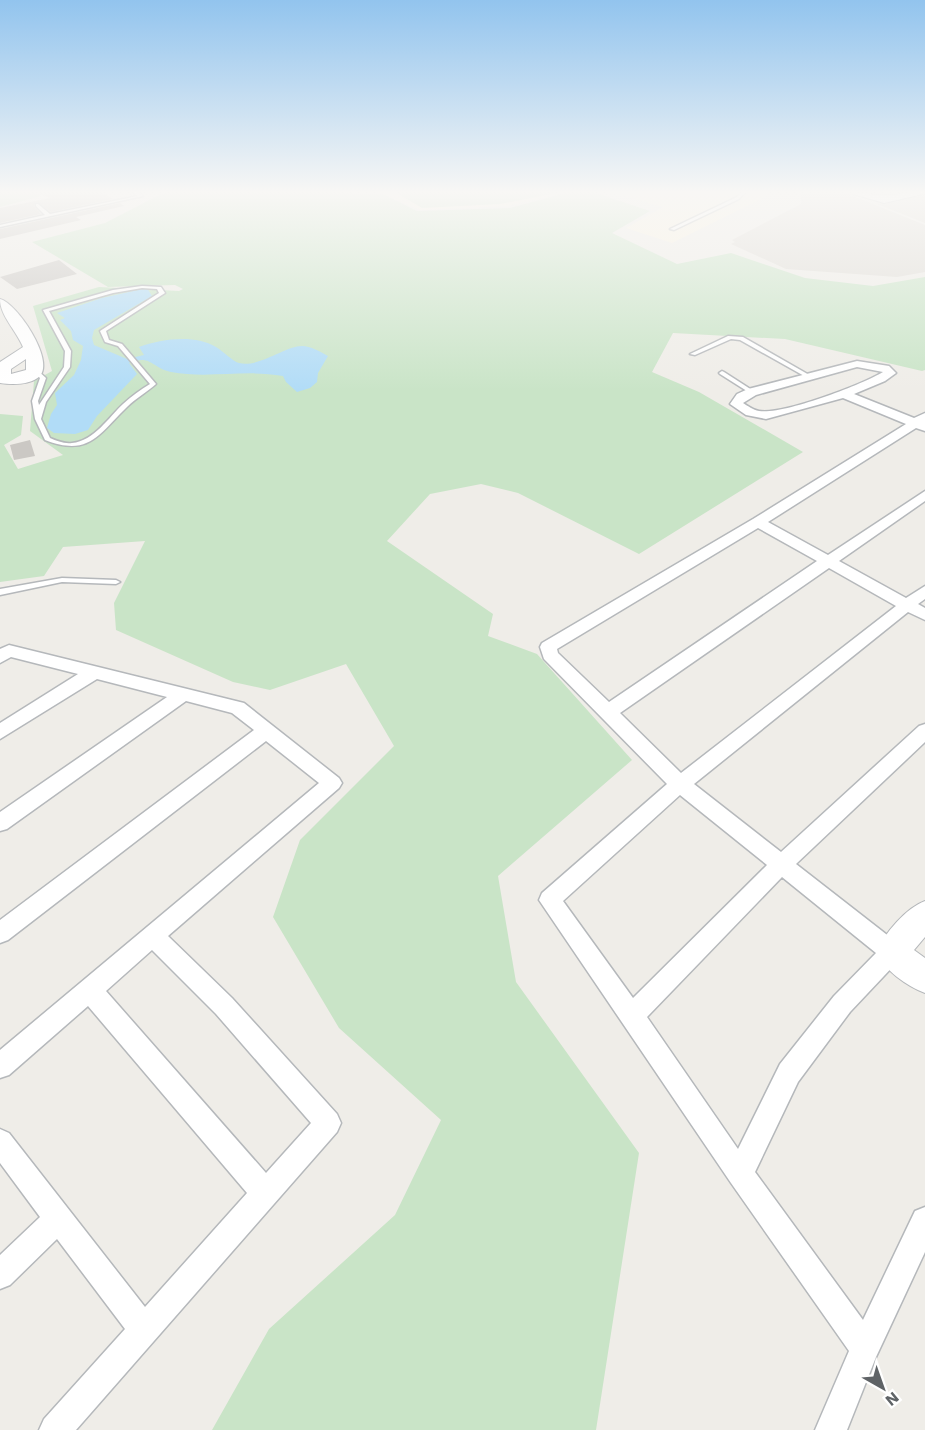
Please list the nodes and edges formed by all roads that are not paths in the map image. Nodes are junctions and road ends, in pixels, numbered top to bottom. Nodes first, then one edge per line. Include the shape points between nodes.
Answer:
1 (0, 303) edge
2 (30, 349) junction
3 (693, 354) dead end
4 (34, 370) junction
5 (722, 373) dead end
6 (808, 376) junction
7 (752, 392) junction
8 (842, 393) junction
9 (38, 419) junction
10 (922, 423) edge
11 (925, 495) edge
12 (758, 522) junction
13 (829, 561) junction
14 (116, 582) dead end
15 (925, 591) edge
16 (0, 592) edge
17 (907, 605) junction
18 (925, 615) edge
19 (0, 657) edge
20 (95, 672) junction
21 (182, 695) junction
22 (608, 712) junction
23 (267, 729) junction
24 (925, 731) edge
25 (0, 732) edge
26 (680, 784) junction
27 (0, 822) edge
28 (782, 864) junction
29 (925, 915) edge
30 (0, 933) edge
31 (153, 936) junction
32 (892, 952) junction
33 (925, 978) edge
34 (90, 990) junction
35 (632, 1016) junction
36 (0, 1066) edge
37 (0, 1142) edge
38 (740, 1174) junction
39 (265, 1193) junction
40 (58, 1219) junction
41 (925, 1221) edge
42 (0, 1275) edge
43 (143, 1329) junction
44 (865, 1348) junction
45 (55, 1430) edge
46 (831, 1430) edge

1 - 2 street via 15,317
2 - 4 street via 36,364
2 - 4 street via 3,367 2,379 19,379
3 - 6 lane via 730,337 741,338
4 - 9 lane via 43,378 35,401
5 - 7 lane
6 - 7 street
6 - 8 street via 857,364 885,368 890,373
7 - 8 street via 736,404 745,411 765,416
8 - 10 street
9 - 9 lane via 43,402 67,367 68,351 46,310 113,292 159,288 159,296 104,332 106,342 120,345 153,384 134,396 94,437 77,446 61,447 47,439
10 - 12 street
11 - 13 street
12 - 13 street
12 - 22 street via 548,647 550,655
13 - 17 street
13 - 22 street
14 - 16 lane via 62,580
15 - 17 street
17 - 18 street
17 - 26 street
19 - 20 street via 9,651
20 - 21 street
20 - 25 street
21 - 23 street via 238,708
21 - 27 street
22 - 26 street
23 - 30 street
23 - 31 street via 332,783
24 - 28 street
26 - 28 street
26 - 35 street via 550,900
28 - 32 street
28 - 35 street
29 - 32 street
31 - 34 street
31 - 39 street via 224,1006 328,1123
32 - 33 street
32 - 38 street via 842,1004 789,1073
34 - 36 street
34 - 39 street
35 - 38 street
37 - 40 street
38 - 44 street
39 - 43 street
40 - 42 street
40 - 43 street
41 - 44 street
43 - 45 street
44 - 46 street

